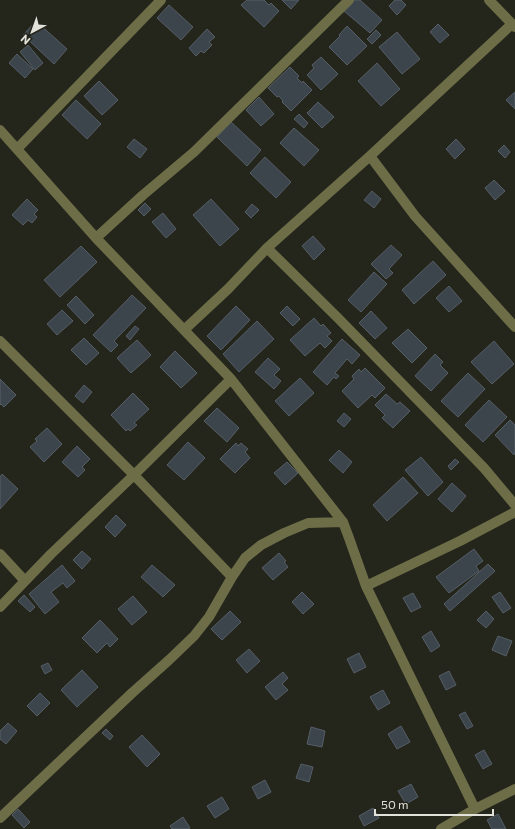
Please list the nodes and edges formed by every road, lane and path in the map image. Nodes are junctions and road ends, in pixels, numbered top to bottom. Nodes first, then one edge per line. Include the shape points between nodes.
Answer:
1 (161, 0) edge
2 (349, 0) edge
3 (489, 0) edge
4 (514, 25) edge
5 (0, 130) edge
6 (17, 149) junction
7 (370, 156) junction
8 (96, 238) junction
9 (267, 248) junction
10 (515, 327) edge
11 (184, 330) junction
12 (0, 341) edge
13 (231, 379) junction
14 (134, 475) junction
15 (515, 505) edge
16 (515, 512) edge
17 (343, 522) junction
18 (0, 554) edge
19 (232, 577) junction
20 (25, 581) junction
21 (366, 586) junction
22 (0, 607) edge
23 (515, 789) edge
24 (475, 809) junction
25 (0, 818) edge
26 (441, 829) edge

1 - 6 street
2 - 8 street via 194,152
3 - 4 street
4 - 7 street
5 - 6 street
6 - 8 street
7 - 9 street
7 - 10 street via 415,216
8 - 11 street
9 - 11 street
9 - 15 street via 484,468
11 - 13 street
12 - 14 street
13 - 14 street
13 - 17 street
14 - 19 street
14 - 20 street
16 - 21 street
17 - 19 street via 308,523 284,533 261,545 245,558
17 - 21 street
18 - 20 street
19 - 25 street via 209,617 194,636
20 - 22 street
21 - 24 street
23 - 24 street
24 - 26 street

